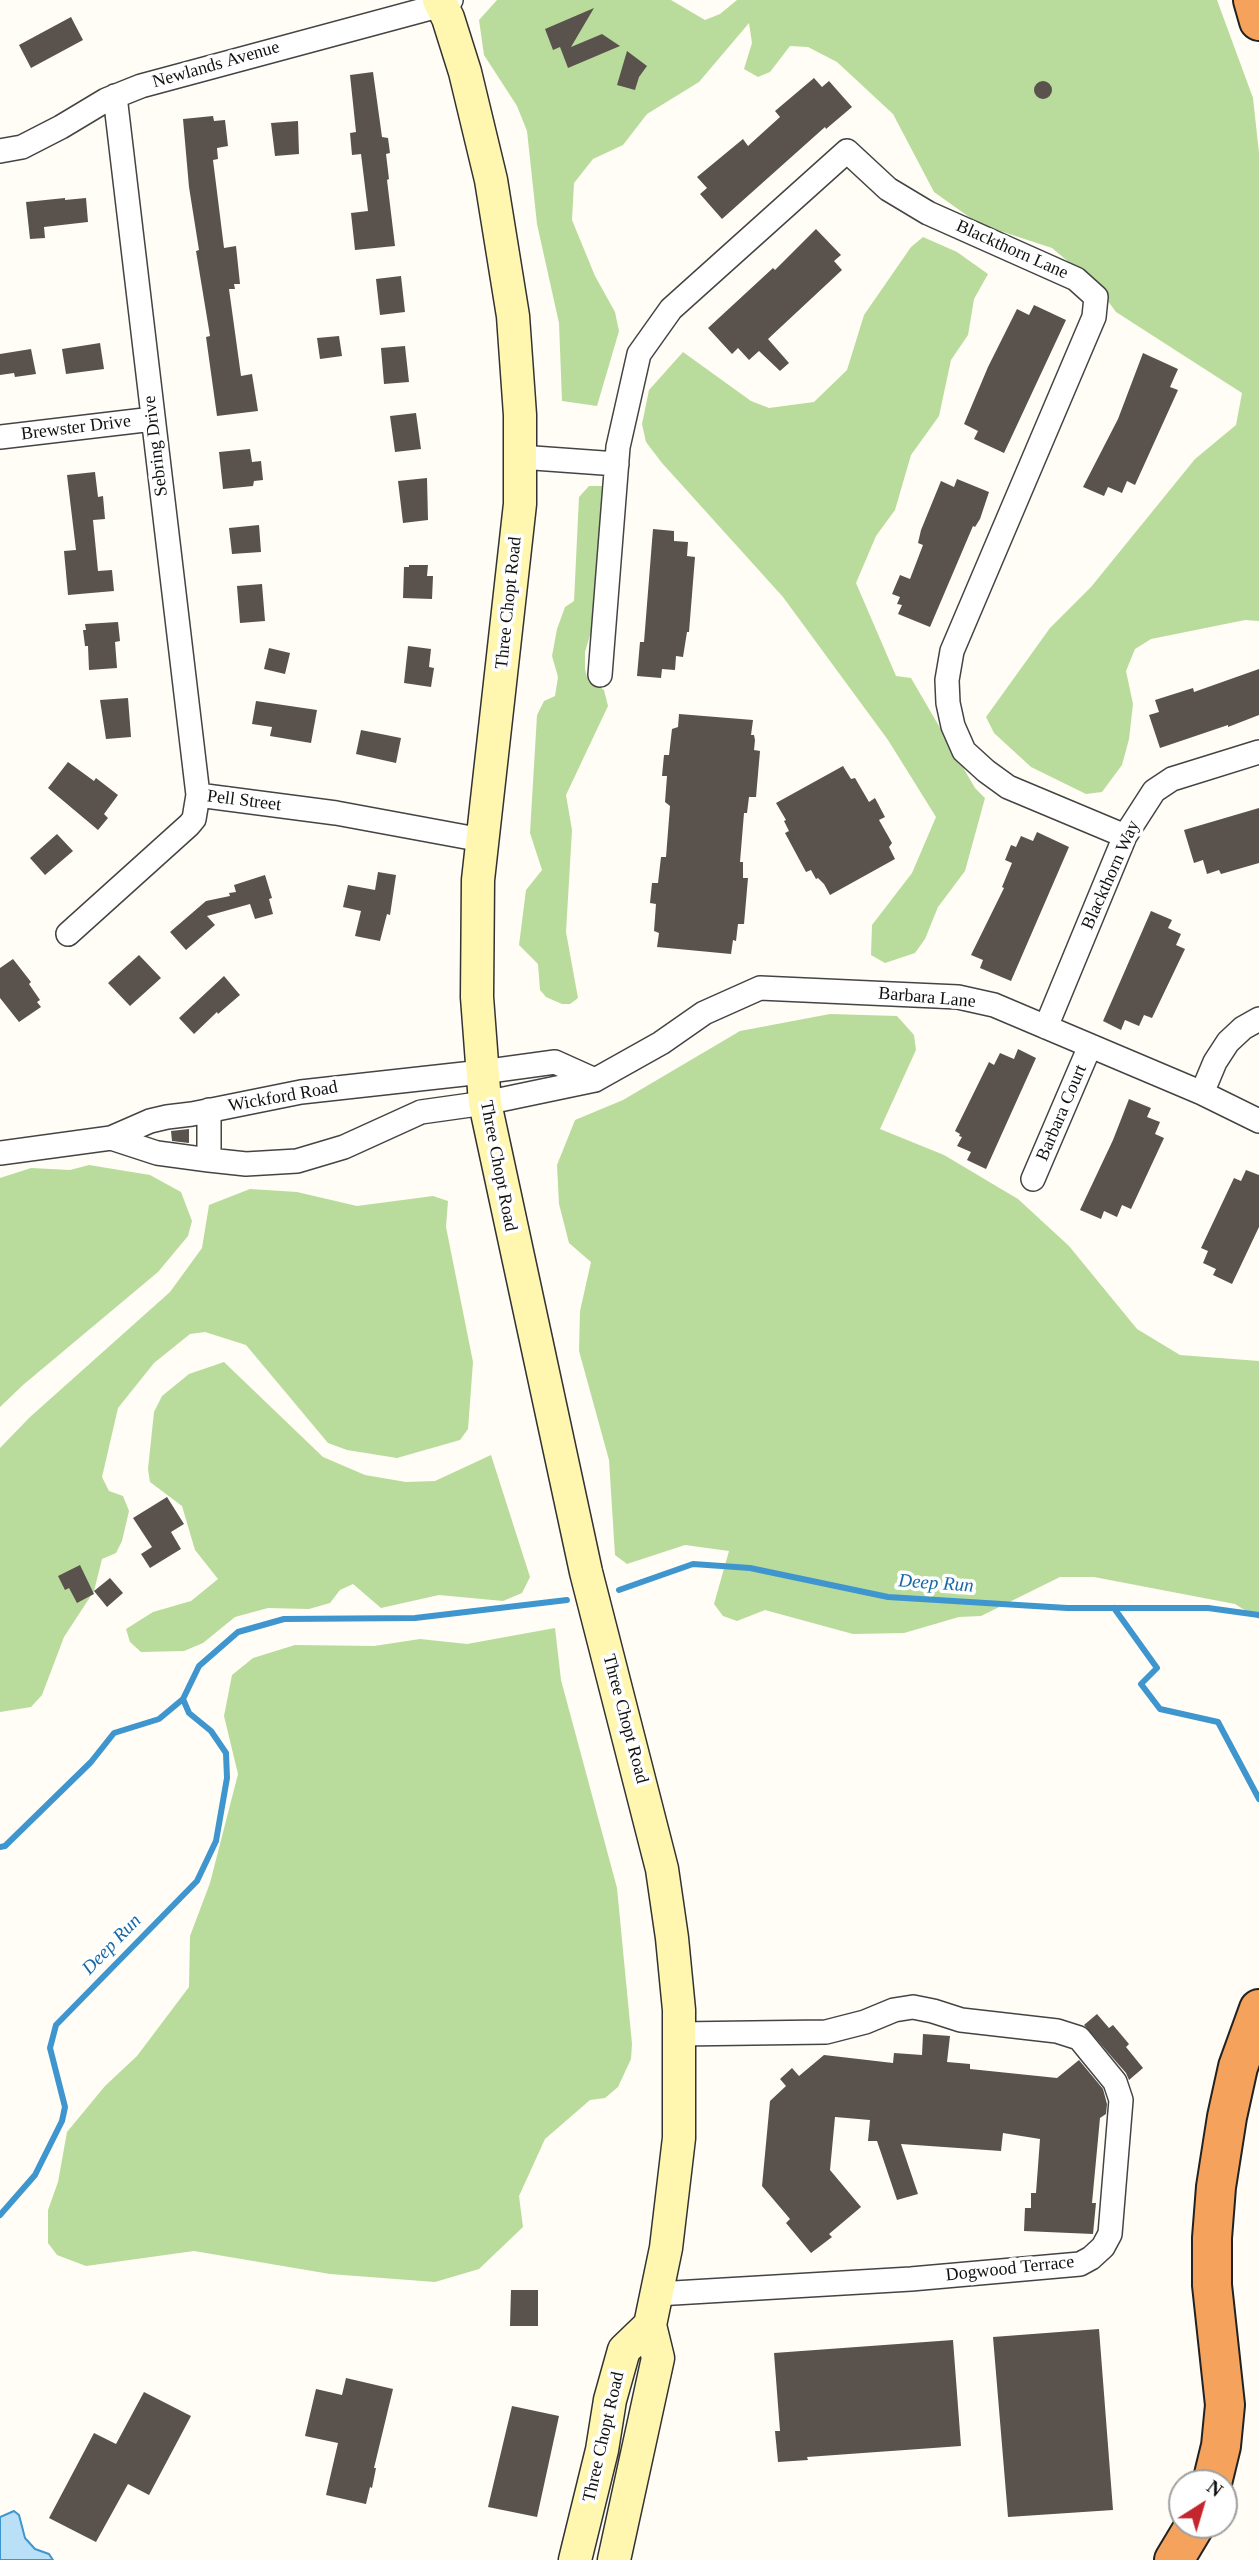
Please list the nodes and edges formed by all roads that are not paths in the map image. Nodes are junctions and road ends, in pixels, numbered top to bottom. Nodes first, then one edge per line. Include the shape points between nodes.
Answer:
1 (1253, 0) edge
2 (444, 2) edge
3 (1259, 21) edge
4 (115, 96) junction
5 (0, 151) edge
6 (153, 419) junction
7 (0, 437) edge
8 (520, 457) junction
9 (617, 464) junction
10 (600, 675) dead end
11 (1259, 752) edge
12 (198, 796) junction
13 (1125, 836) junction
14 (482, 840) junction
15 (68, 934) dead end
16 (1259, 1019) edge
17 (1046, 1027) junction
18 (1090, 1046) junction
19 (482, 1072) junction
20 (595, 1080) junction
21 (1202, 1093) junction
22 (485, 1103) junction
23 (209, 1110) junction
24 (1259, 1121) edge
25 (111, 1139) junction
26 (0, 1153) edge
27 (209, 1160) junction
28 (1034, 1179) dead end
29 (1259, 2009) edge
30 (679, 2034) junction
31 (657, 2294) junction
32 (650, 2325) junction
33 (1215, 2469) edge
34 (1187, 2539) edge
35 (575, 2560) edge
36 (614, 2560) edge
37 (1174, 2560) edge

1 - 3 highway
2 - 4 street, Newlands Avenue
2 - 8 main road, Three Chopt Road via 472,99 502,236 517,359
4 - 5 street, Newlands Avenue via 22,147
4 - 6 street, Sebring Drive
6 - 7 street, Brewster Drive
6 - 12 street, Sebring Drive
8 - 9 street
8 - 14 main road, Three Chopt Road via 520,503
9 - 10 street, Blackthorn Lane
9 - 13 street, Blackthorn Lane via 639,354 671,309 847,151 888,189 928,214 1076,279 1096,298 1094,317 952,651 947,703 964,751 986,771 1008,787
11 - 13 street, Blackthorn Way via 1172,779 1154,791
12 - 14 street, Pell Street via 336,813
12 - 15 street, Pell Street via 189,825
13 - 17 street, Blackthorn Way
14 - 19 main road, Three Chopt Road via 476,931
16 - 21 street via 1228,1042
17 - 18 street, Barbara Lane
17 - 20 street, Barbara Lane via 994,1005 958,998 760,988 704,1013
18 - 21 street, Barbara Lane
18 - 28 street, Barbara Court
19 - 20 street via 555,1062
19 - 22 main road, Three Chopt Road
19 - 23 street, Wickford Road via 301,1092
20 - 22 street, Barbara Lane
21 - 24 street, Barbara Lane
22 - 27 street via 421,1112 344,1147 297,1161 247,1164
22 - 30 main road, Three Chopt Road via 586,1572 662,1868
23 - 25 street via 150,1121
23 - 27 street, Wickford Road
25 - 26 street
25 - 27 street via 157,1153
29 - 33 highway via 1238,2067 1216,2187 1212,2285 1225,2405
30 - 31 main road, Three Chopt Road via 679,2138
30 - 31 street, Dogwood Terrace via 826,2032 913,2007 961,2020 1057,2031 1079,2038 1115,2082 1121,2100 1110,2234 1103,2247 1080,2264
31 - 32 main road, Three Chopt Road
32 - 35 main road, Three Chopt Road via 624,2350
32 - 36 main road, Three Chopt Road via 658,2358
34 - 37 highway

